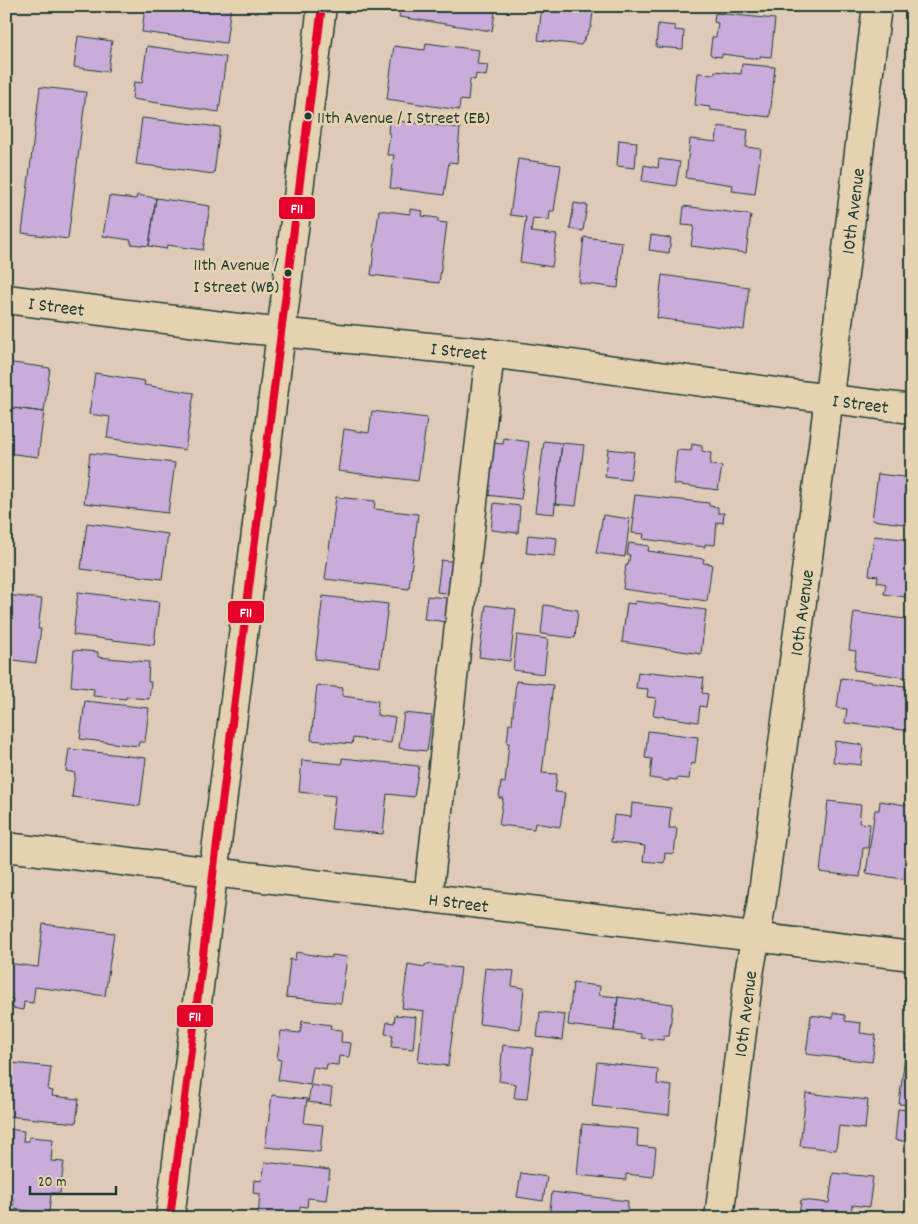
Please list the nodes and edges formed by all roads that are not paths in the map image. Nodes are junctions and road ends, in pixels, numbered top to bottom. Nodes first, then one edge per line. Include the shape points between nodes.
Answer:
1 (322, 6) edge
2 (877, 6) edge
3 (6, 299) edge
4 (281, 331) junction
5 (490, 353) junction
6 (828, 399) junction
7 (912, 409) edge
8 (7, 852) edge
9 (214, 872) junction
10 (428, 898) junction
11 (756, 938) junction
12 (912, 956) edge
13 (170, 1218) edge
14 (718, 1218) edge

1 - 4 street
2 - 6 street, 10th Avenue
3 - 4 street, I Street
4 - 5 street, I Street
4 - 9 street
5 - 6 street, I Street
5 - 10 street
6 - 7 street, I Street
6 - 11 street, 10th Avenue
8 - 9 street, H Street
9 - 10 street, H Street
9 - 13 street
10 - 11 street, H Street
11 - 12 street, H Street
11 - 14 street, 10th Avenue

